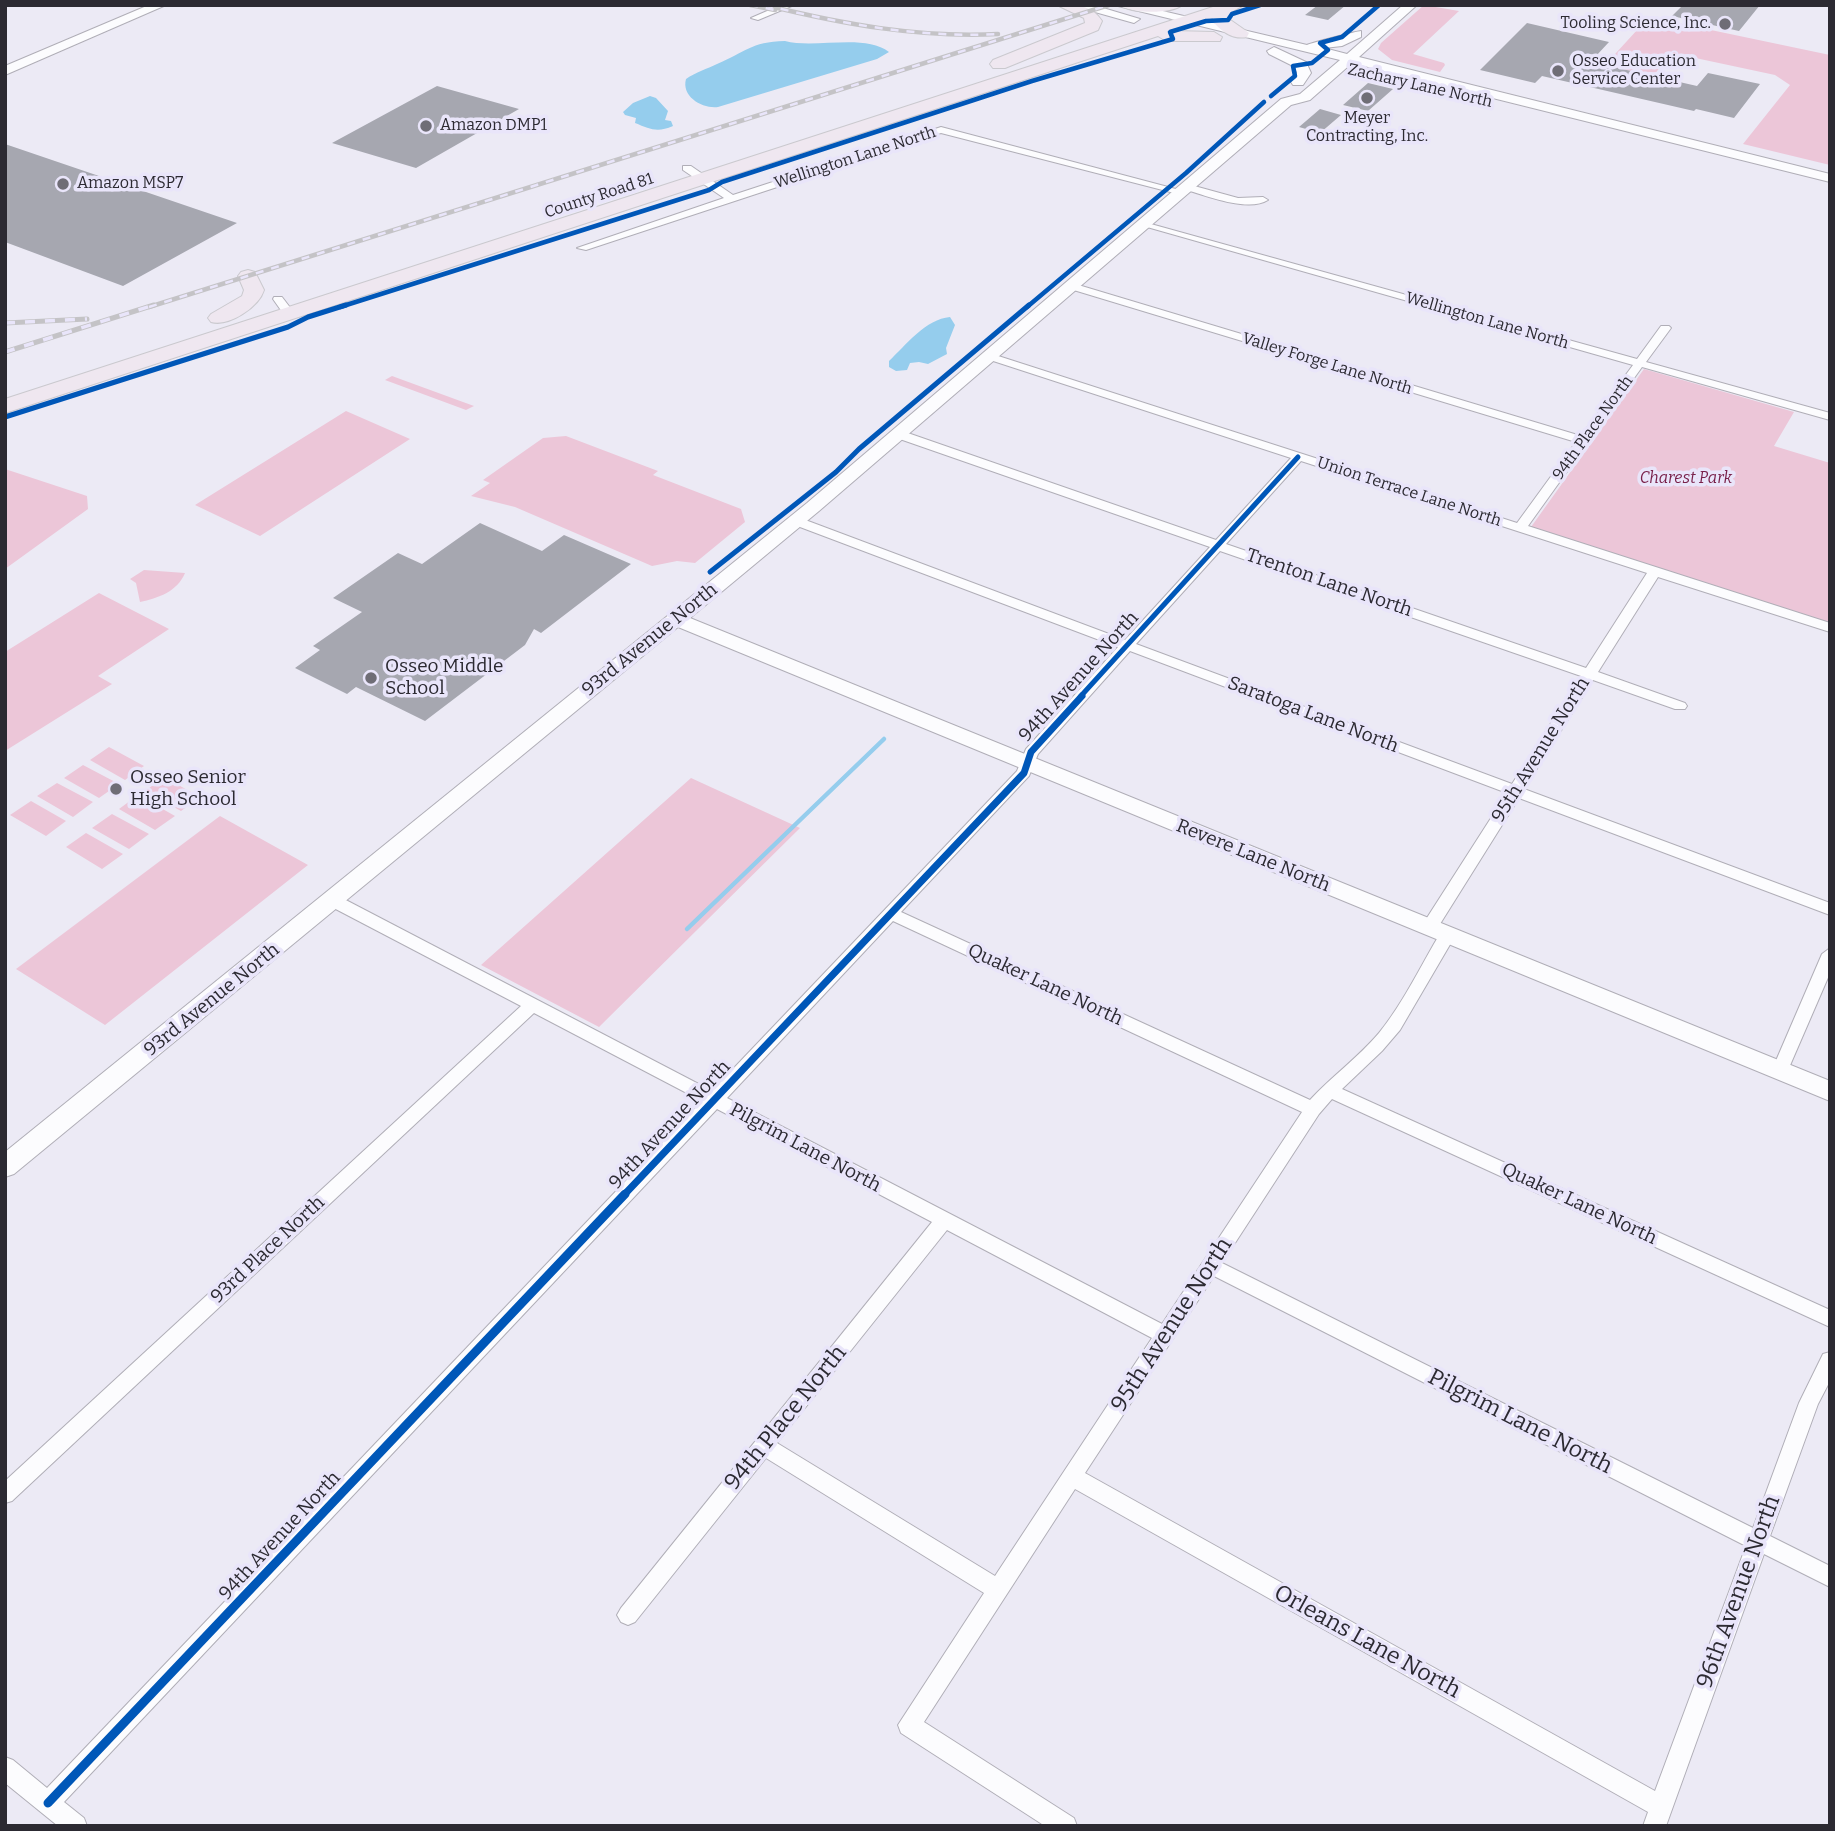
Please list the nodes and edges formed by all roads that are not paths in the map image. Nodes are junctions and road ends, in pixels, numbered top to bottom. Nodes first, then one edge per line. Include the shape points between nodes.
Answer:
1 (160, 5) edge
2 (790, 5) edge
3 (1065, 5) edge
4 (1076, 5) edge
5 (1120, 5) edge
6 (1129, 5) edge
7 (1389, 5) edge
8 (1411, 5) edge
9 (1231, 7) edge
10 (1190, 13) edge
11 (1168, 16) edge
12 (755, 18) dead end
13 (1143, 21) junction
14 (1241, 33) junction
15 (1356, 34) junction
16 (1213, 37) junction
17 (1371, 40) junction
18 (1278, 47) junction
19 (1055, 65) junction
20 (1342, 66) junction
21 (6, 69) edge
22 (1386, 78) junction
23 (957, 81) junction
24 (1298, 82) junction
25 (1468, 86) junction
26 (1286, 103) junction
27 (1560, 113) junction
28 (695, 173) junction
29 (1830, 177) edge
30 (1185, 189) junction
31 (732, 198) junction
32 (1263, 200) dead end
33 (1144, 223) junction
34 (582, 248) dead end
35 (1071, 286) junction
36 (283, 307) junction
37 (218, 318) junction
38 (1665, 328) dead end
39 (988, 356) junction
40 (1639, 364) junction
41 (5, 387) edge
42 (5, 406) edge
43 (1830, 417) edge
44 (898, 434) junction
45 (1584, 442) junction
46 (1298, 457) junction
47 (796, 521) junction
48 (1520, 528) junction
49 (1219, 545) junction
50 (1654, 572) junction
51 (676, 619) junction
52 (1830, 628) edge
53 (1128, 645) junction
54 (1590, 674) junction
55 (1680, 706) dead end
56 (1028, 763) junction
57 (1516, 791) junction
58 (334, 901) junction
59 (1830, 909) edge
60 (891, 914) junction
61 (1438, 932) junction
62 (1830, 954) edge
63 (532, 1006) junction
64 (1780, 1070) junction
65 (1328, 1090) junction
66 (1830, 1091) edge
67 (715, 1101) junction
68 (1313, 1109) junction
69 (5, 1167) edge
70 (943, 1221) junction
71 (1211, 1266) junction
72 (1830, 1319) edge
73 (1165, 1335) junction
74 (1830, 1360) edge
75 (764, 1446) junction
76 (1073, 1477) junction
77 (5, 1494) edge
78 (1757, 1542) junction
79 (1830, 1577) edge
80 (998, 1590) junction
81 (628, 1615) dead end
82 (5, 1768) edge
83 (48, 1803) junction
84 (1658, 1816) edge
85 (76, 1826) edge
86 (1066, 1826) edge

1 - 21 street
2 - 12 street
3 - 23 highway via 1090,15 1092,26
4 - 13 street
5 - 11 street, Zachary Lane North
6 - 11 highway
7 - 15 street, 93rd Avenue North
8 - 17 street, 93rd Avenue North
9 - 10 highway, County Road 81
9 - 14 highway via 1220,20
10 - 11 highway, County Road 81
10 - 14 street, Zachary Lane North
11 - 13 highway, County Road 81
11 - 16 street, Zachary Lane North
11 - 19 highway, County Road 81
13 - 23 highway, County Road 81
14 - 18 street, Zachary Lane North
15 - 18 street via 1329,45
15 - 20 street, 93rd Avenue North
16 - 18 street, Zachary Lane North
16 - 19 highway via 1156,37
17 - 20 street, 93rd Avenue North
17 - 25 street via 1370,52 1380,61
18 - 20 street, Zachary Lane North
18 - 24 street via 1301,65 1304,73
19 - 28 highway, County Road 81
20 - 22 street
20 - 22 street, Zachary Lane North
20 - 24 street, 93rd Avenue North
20 - 25 street, Zachary Lane North
20 - 26 street, 93rd Avenue North via 1305,97
22 - 27 street, Zachary Lane North via 1495,104
23 - 28 highway, County Road 81
24 - 26 street, 93rd Avenue North via 1284,94
25 - 27 street, Zachary Lane North
26 - 30 street, 93rd Avenue North
27 - 29 street, Zachary Lane North
28 - 31 street
28 - 36 highway, County Road 81
30 - 31 street, Wellington Lane North via 941,130
30 - 32 street, Wellington Lane North via 1238,201
30 - 33 street, 93rd Avenue North
31 - 34 street, Wellington Lane North
33 - 35 street, 93rd Avenue North
33 - 40 street, Wellington Lane North
35 - 39 street, 93rd Avenue North
35 - 45 street, Valley Forge Lane North
36 - 37 highway, County Road 81
36 - 37 highway via 258,279 248,276 254,290 251,299
36 - 42 highway, County Road 81
37 - 41 highway, County Road 81
38 - 40 street, 94th Place North
39 - 44 street, 93rd Avenue North
39 - 46 street, Union Terrace Lane North
40 - 43 street, Wellington Lane North
40 - 45 street, 94th Place North
44 - 47 street, 93rd Avenue North
44 - 49 street, Trenton Lane North
45 - 48 street, 94th Place North
46 - 48 street, Union Terrace Lane North
46 - 49 street, 94th Avenue North
47 - 51 street, 93rd Avenue North
47 - 53 street, Saratoga Lane North
48 - 50 street, Union Terrace Lane North
49 - 53 street, 94th Avenue North
49 - 54 street, Trenton Lane North
50 - 52 street, Union Terrace Lane North
50 - 54 street, 95th Avenue North
51 - 56 street, Revere Lane North
51 - 58 street, 93rd Avenue North
53 - 56 street, 94th Avenue North via 1031,752
53 - 57 street, Saratoga Lane North
54 - 55 street, Trenton Lane North
54 - 57 street, 95th Avenue North
56 - 60 street, 94th Avenue North via 1024,774
56 - 61 street, Revere Lane North
57 - 59 street, Saratoga Lane North
57 - 61 street, 95th Avenue North
58 - 63 street, Pilgrim Lane North
58 - 69 street, 93rd Avenue North
60 - 67 street, 94th Avenue North
60 - 68 street, Quaker Lane North
61 - 64 street, Revere Lane North
61 - 65 street, 95th Avenue North via 1388,1034
62 - 64 street
63 - 67 street, Pilgrim Lane North
63 - 77 street, 93rd Place North
64 - 66 street, Revere Lane North
65 - 68 street, 95th Avenue North
65 - 72 street, Quaker Lane North
67 - 70 street, Pilgrim Lane North
67 - 83 street, 94th Avenue North
68 - 71 street, 95th Avenue North
70 - 73 street, Pilgrim Lane North
70 - 75 street, 94th Place North
71 - 73 street, 95th Avenue North
71 - 78 street, Pilgrim Lane North
73 - 76 street, 95th Avenue North
74 - 78 street, 96th Avenue North via 1815,1387
75 - 80 street
75 - 81 street, 94th Place North
76 - 80 street, 95th Avenue North
76 - 84 street, Orleans Lane North
78 - 79 street, Pilgrim Lane North
78 - 84 street, 96th Avenue North
80 - 86 street, 95th Avenue North via 909,1726
82 - 83 street
83 - 85 street

